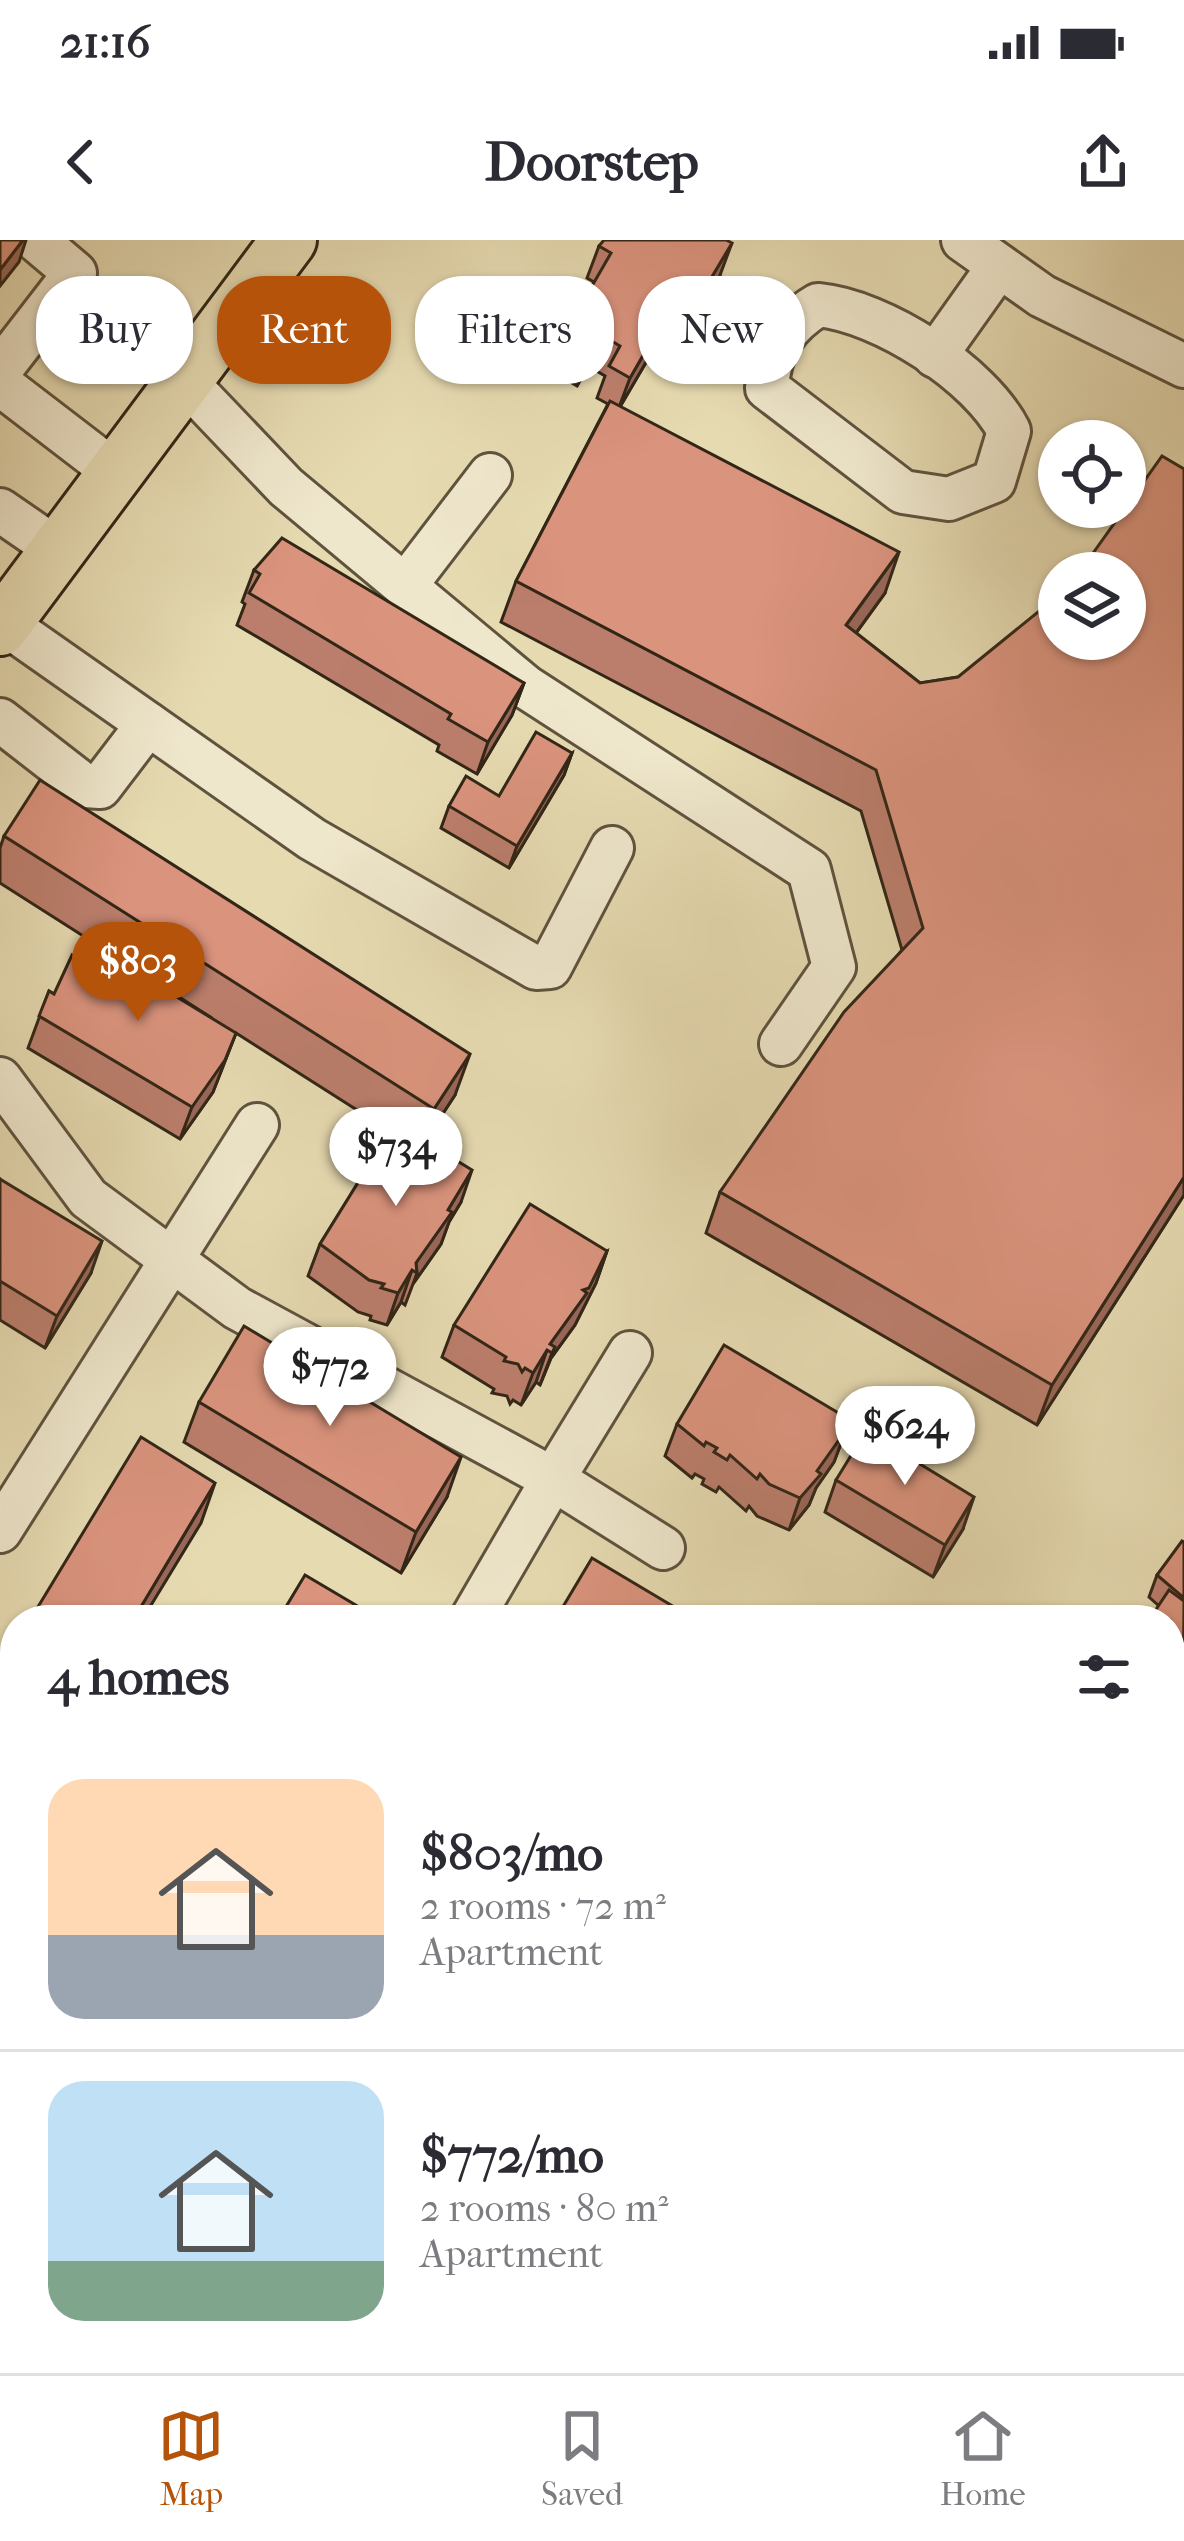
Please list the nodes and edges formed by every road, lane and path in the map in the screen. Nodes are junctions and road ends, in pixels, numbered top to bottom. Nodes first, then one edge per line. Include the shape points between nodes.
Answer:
1 (36, 240) edge
2 (290, 240) edge
3 (962, 240) edge
4 (999, 266) junction
5 (935, 356) junction
6 (1184, 366) edge
7 (0, 370) edge
8 (193, 370) edge
9 (0, 384) edge
10 (183, 384) edge
11 (188, 384) edge
12 (116, 473) junction
13 (490, 476) dead end
14 (0, 510) edge
15 (58, 550) junction
16 (405, 586) junction
17 (2, 626) edge
18 (0, 720) edge
19 (148, 724) junction
20 (612, 848) dead end
21 (782, 1044) dead end
22 (0, 1079) edge
23 (257, 1125) dead end
24 (172, 1260) junction
25 (630, 1353) dead end
26 (553, 1478) junction
27 (0, 1531) edge
28 (663, 1548) dead end
29 (479, 1605) edge

1 - 7 street via 75,273
2 - 8 main road
3 - 4 street
4 - 5 street
4 - 6 street
5 - 5 street via 849,308 818,304 769,357 767,388 903,492 949,499 994,481 1009,431 993,400
9 - 12 street
10 - 12 main road
11 - 16 street via 286,488
12 - 15 main road
13 - 16 street
14 - 15 street
15 - 17 main road
16 - 21 street via 526,686 809,870 834,967
17 - 19 street
18 - 19 street via 85,786 100,787
19 - 20 street via 313,839 536,968 550,967
22 - 24 street via 88,1198
23 - 24 street
24 - 26 street via 237,1308
24 - 27 street
25 - 26 street
26 - 28 street
26 - 29 street

